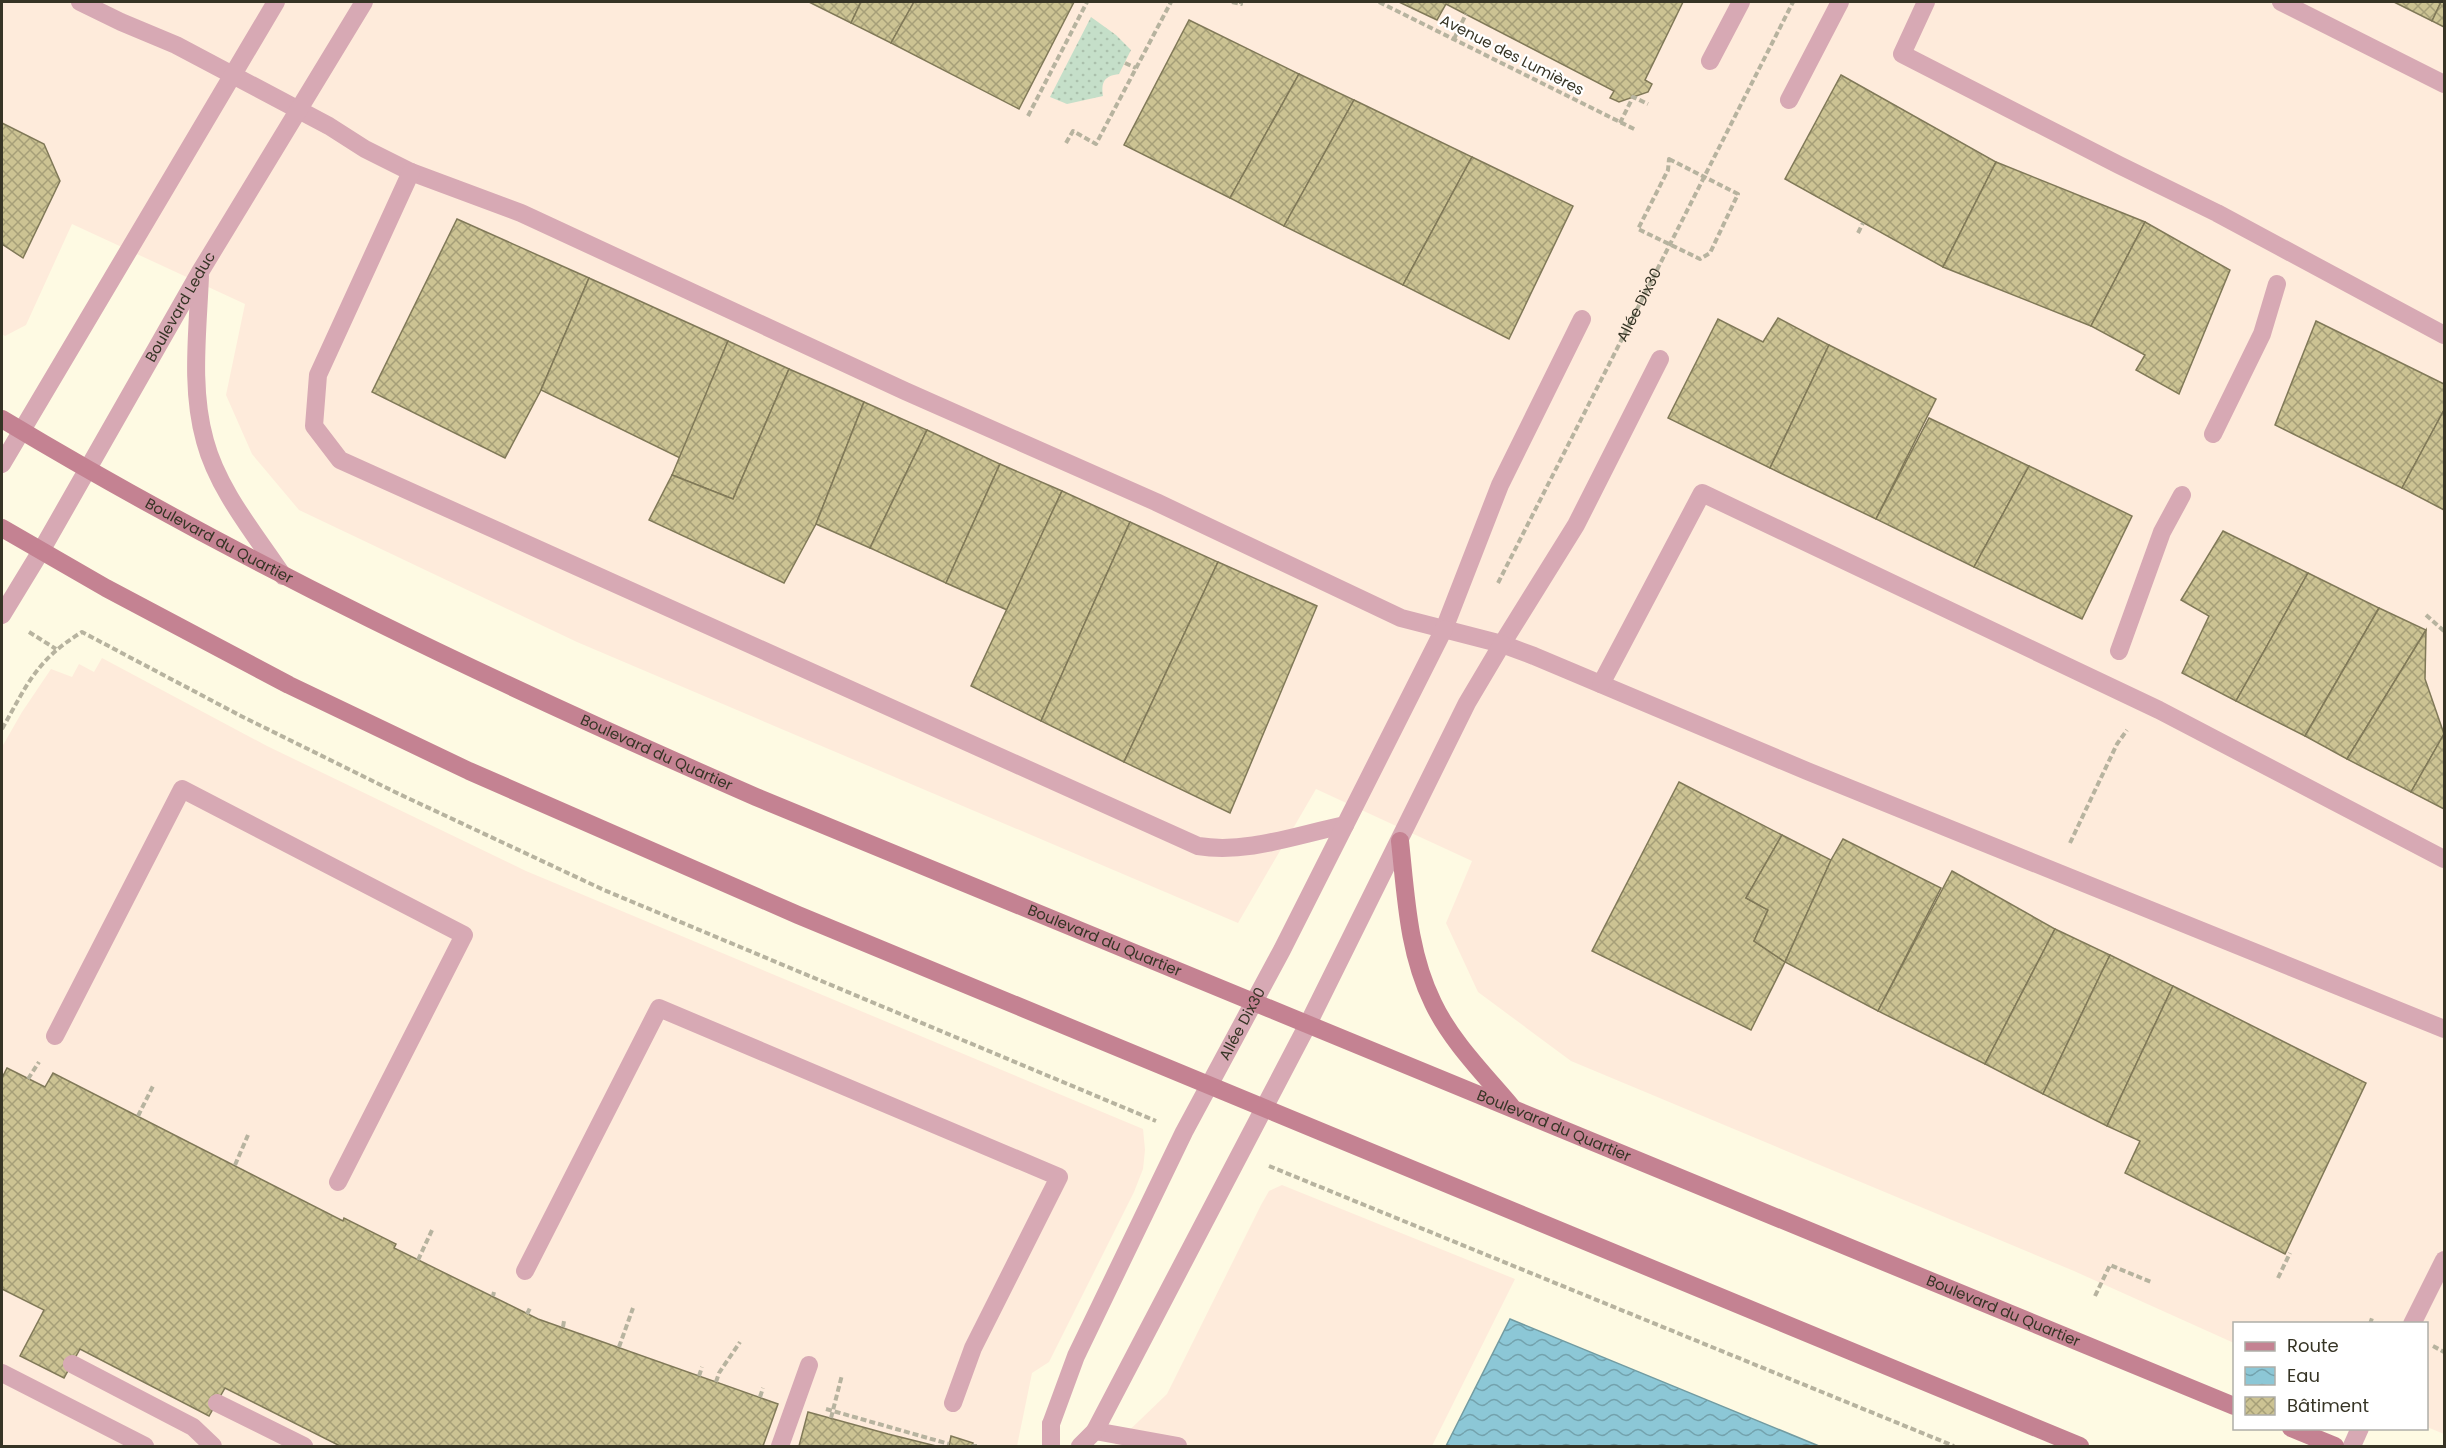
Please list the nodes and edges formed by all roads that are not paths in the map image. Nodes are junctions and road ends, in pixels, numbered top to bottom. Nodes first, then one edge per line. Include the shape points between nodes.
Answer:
1 (80, 2) edge
2 (276, 2) edge
3 (364, 2) edge
4 (1741, 2) edge
5 (1840, 2) edge
6 (1926, 2) edge
7 (2281, 2) edge
8 (1710, 62) dead end
9 (233, 75) junction
10 (2445, 84) edge
11 (1789, 100) dead end
12 (299, 109) junction
13 (411, 171) junction
14 (200, 272) junction
15 (2277, 284) dead end
16 (1582, 319) dead end
17 (2445, 335) edge
18 (1660, 359) dead end
19 (2, 419) edge
20 (21, 431) junction
21 (2213, 434) dead end
22 (2, 464) edge
23 (86, 469) junction
24 (2182, 495) dead end
25 (2, 528) edge
26 (41, 551) junction
27 (283, 576) junction
28 (2, 615) edge
29 (1444, 629) junction
30 (1502, 644) junction
31 (2119, 651) dead end
32 (1601, 684) junction
33 (1345, 825) junction
34 (1400, 841) junction
35 (2445, 859) edge
36 (1254, 1003) junction
37 (1308, 1024) junction
38 (2443, 1024) edge
39 (55, 1036) dead end
40 (1208, 1085) junction
41 (1512, 1108) junction
42 (1263, 1109) junction
43 (338, 1182) dead end
44 (2445, 1260) edge
45 (525, 1271) dead end
46 (2413, 1322) edge
47 (72, 1364) dead end
48 (809, 1365) dead end
49 (2, 1373) edge
50 (217, 1403) dead end
51 (953, 1403) dead end
52 (2233, 1405) edge
53 (2296, 1430) edge
54 (2359, 1430) edge
55 (1095, 1431) junction
56 (145, 1446) edge
57 (213, 1446) edge
58 (304, 1446) edge
59 (780, 1446) edge
60 (1051, 1446) edge
61 (1080, 1446) edge
62 (1178, 1446) edge
63 (2080, 1446) edge
64 (2335, 1446) edge
65 (2352, 1446) edge

1 - 9 street
2 - 9 street
3 - 12 street, Boulevard Leduc
4 - 8 street
5 - 11 street
6 - 17 street via 1902,54 2217,213
7 - 10 street
9 - 12 street
9 - 20 street
12 - 13 street via 365,149
12 - 14 street, Boulevard Leduc
13 - 29 street via 522,213 1401,618
13 - 33 street via 318,375 314,426 340,460 1198,846 1238,849
14 - 23 street, Boulevard Leduc
14 - 27 street via 196,390 205,442 231,497
15 - 21 street via 2262,334
16 - 29 street, Allée Dix30 via 1500,485
18 - 30 street via 1576,525
19 - 20 main road, Boulevard du Quartier
20 - 22 street
20 - 23 main road, Boulevard du Quartier
23 - 26 street, Boulevard Leduc
23 - 27 main road, Boulevard du Quartier
24 - 31 street via 2162,532
25 - 26 main road
26 - 28 street, Boulevard Leduc
26 - 40 main road via 290,685 469,771 798,915
27 - 36 main road, Boulevard du Quartier via 509,687 653,752
29 - 30 street
29 - 33 street, Allée Dix30
30 - 32 street
30 - 34 street via 1467,703
32 - 35 street via 1702,493 2159,710
32 - 38 street via 1807,771
33 - 36 street, Allée Dix30
34 - 37 street
34 - 41 main road via 1409,932 1433,1005
36 - 37 main road, Boulevard du Quartier
36 - 40 street, Allée Dix30
37 - 41 main road, Boulevard du Quartier
37 - 42 street
39 - 43 street via 182,789 464,935
40 - 42 main road
40 - 60 street, Allée Dix30 via 1076,1356 1051,1424
41 - 52 main road, Boulevard du Quartier
42 - 55 street
42 - 63 main road
44 - 46 street
45 - 51 street via 659,1008 1059,1177 973,1348
47 - 57 street via 193,1427
48 - 59 street
49 - 56 street
50 - 58 street
53 - 64 main road
54 - 65 street
55 - 61 street
55 - 62 street

